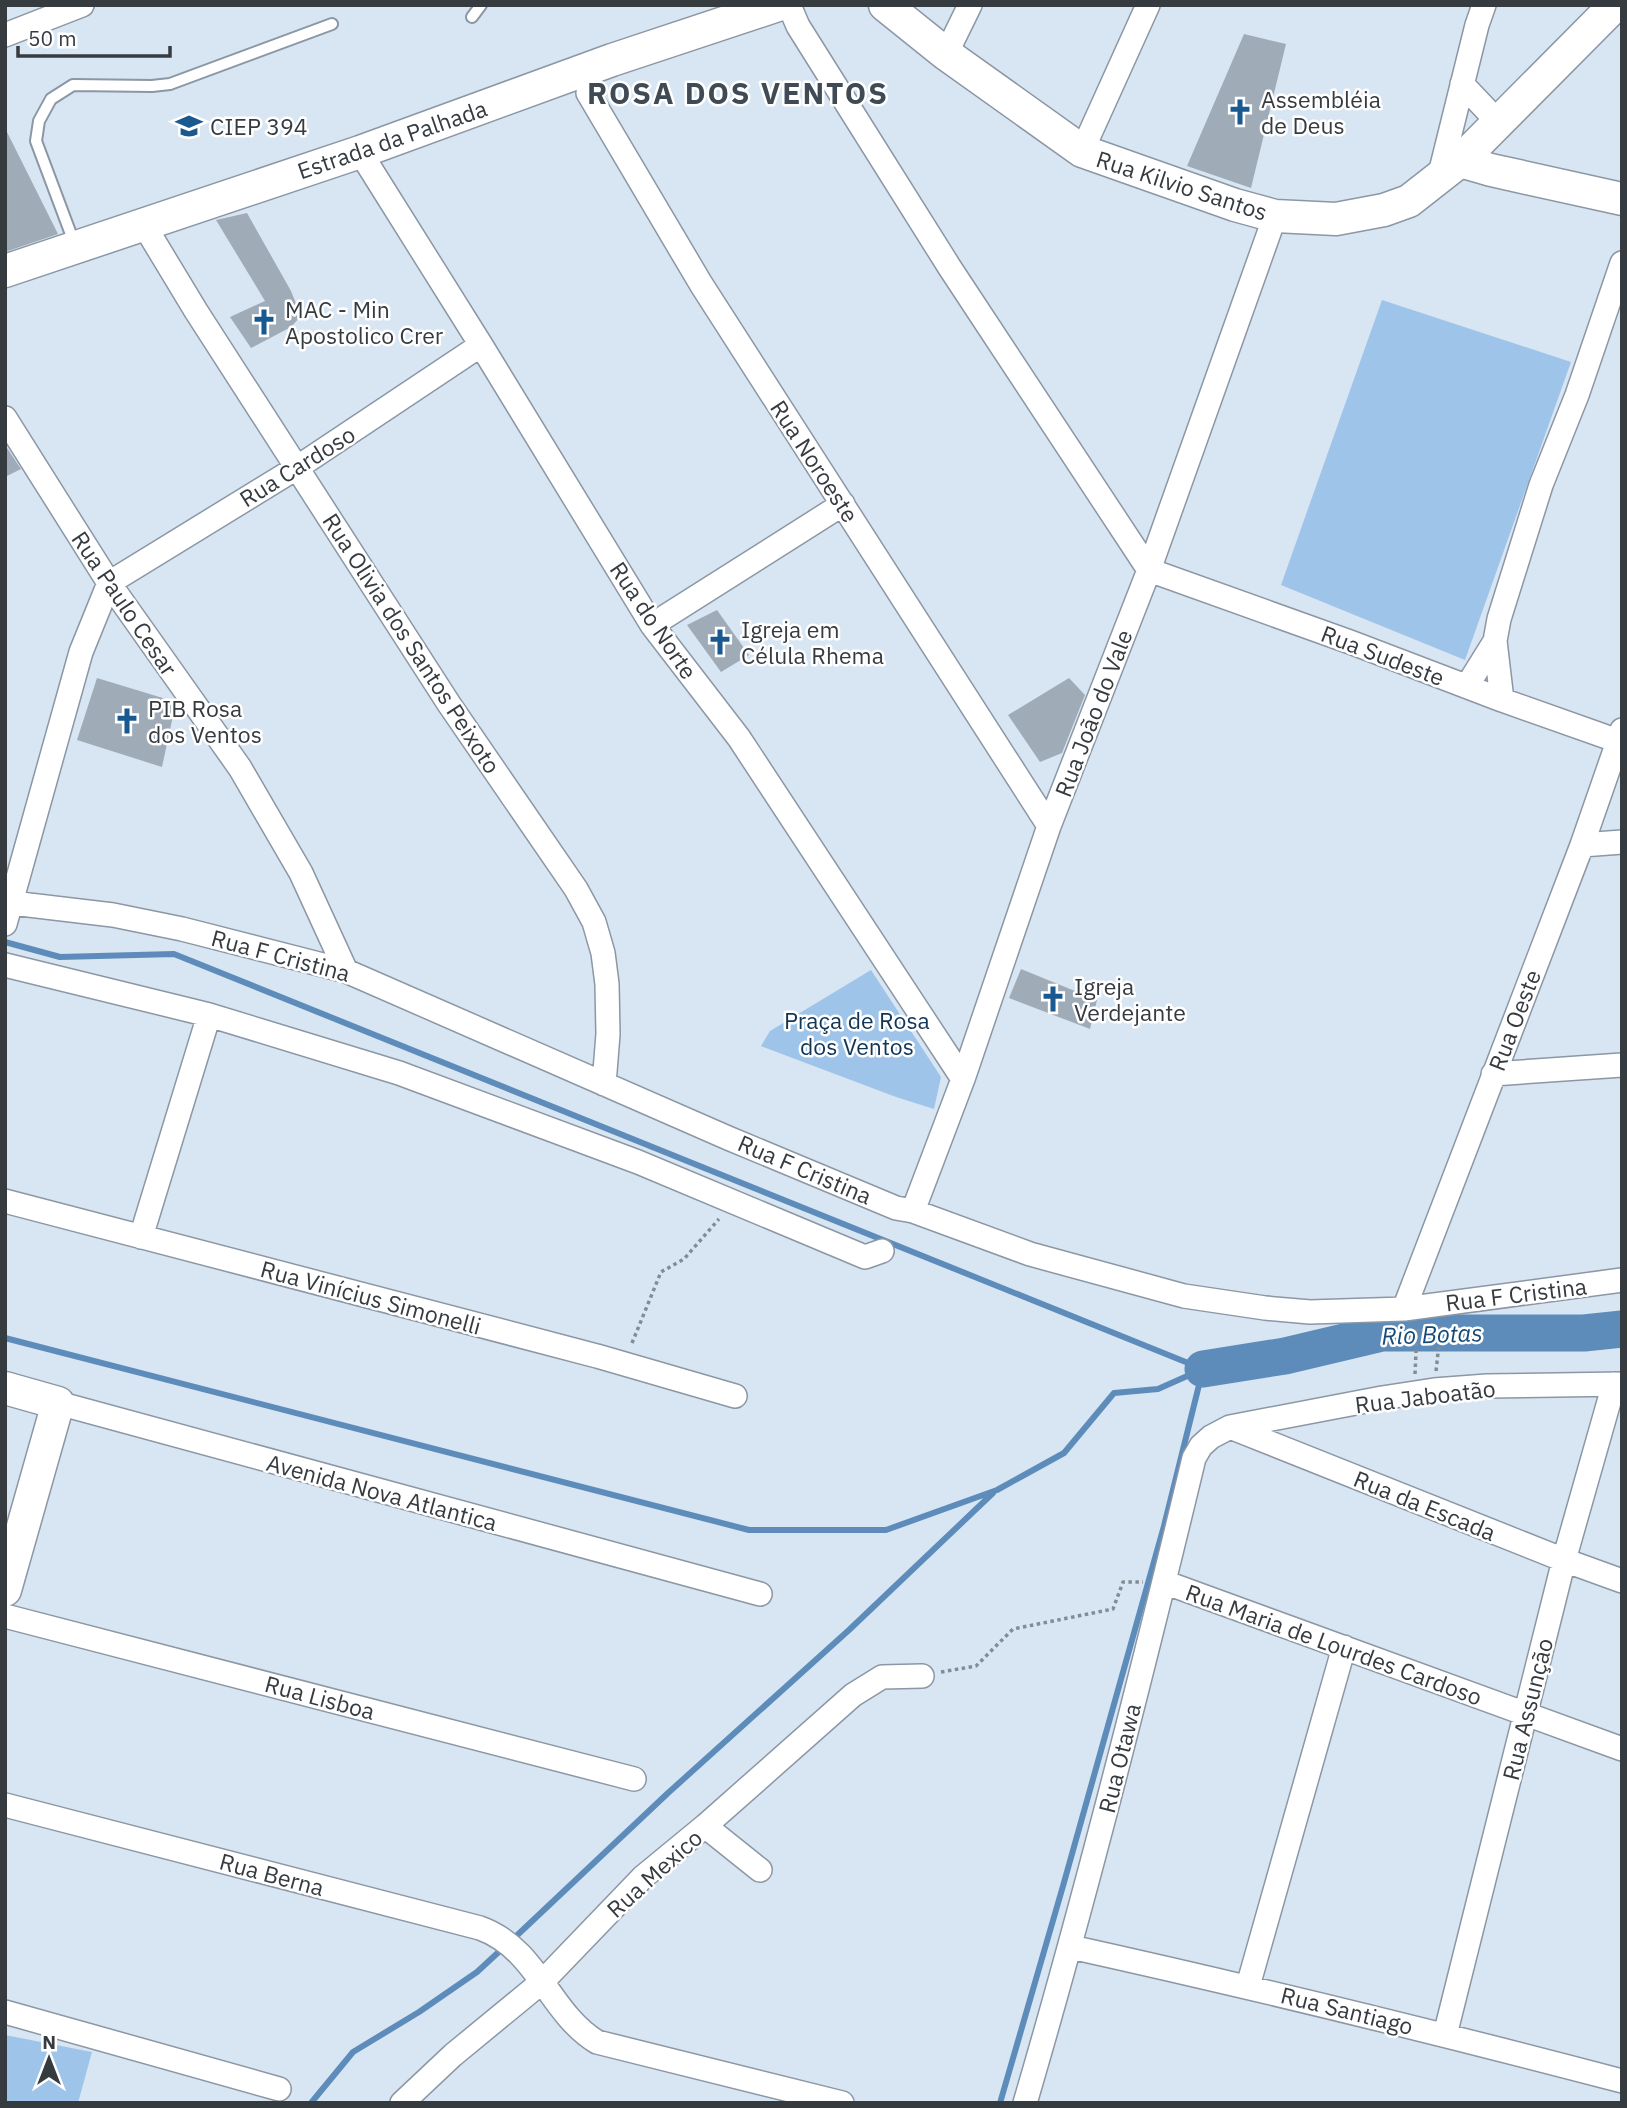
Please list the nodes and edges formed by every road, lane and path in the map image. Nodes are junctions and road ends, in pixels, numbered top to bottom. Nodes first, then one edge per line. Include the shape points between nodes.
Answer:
1 (82, 5) edge
2 (481, 5) edge
3 (778, 5) edge
4 (789, 5) edge
5 (885, 5) edge
6 (970, 5) edge
7 (1148, 5) edge
8 (1484, 5) edge
9 (1615, 5) edge
10 (472, 17) dead end
11 (332, 24) dead end
12 (5, 36) edge
13 (946, 54) junction
14 (1462, 84) junction
15 (588, 93) dead end
16 (1499, 123) junction
17 (1082, 151) junction
18 (360, 152) junction
19 (1449, 170) junction
20 (1622, 199) edge
21 (1275, 216) junction
22 (144, 225) junction
23 (76, 248) junction
24 (1622, 263) edge
25 (5, 271) edge
26 (481, 345) junction
27 (5, 418) edge
28 (298, 467) junction
29 (842, 504) junction
30 (1149, 570) junction
31 (109, 583) junction
32 (652, 625) junction
33 (1494, 641) junction
34 (1467, 687) junction
35 (1502, 700) junction
36 (1620, 736) edge
37 (1049, 826) junction
38 (1622, 842) edge
39 (1582, 845) junction
40 (8, 914) edge
41 (5, 965) edge
42 (346, 971) junction
43 (209, 1015) junction
44 (1622, 1065) edge
45 (1493, 1074) junction
46 (963, 1079) junction
47 (604, 1084) junction
48 (5, 1201) edge
49 (734, 1201) junction
50 (913, 1211) junction
51 (141, 1237) junction
52 (883, 1251) dead end
53 (1622, 1280) edge
54 (1443, 1303) junction
55 (1411, 1318) junction
56 (597, 1356) junction
57 (1437, 1362) dead end
58 (1415, 1373) dead end
59 (1618, 1384) edge
60 (5, 1388) edge
61 (735, 1396) dead end
62 (58, 1403) junction
63 (1614, 1416) edge
64 (1230, 1427) junction
65 (1564, 1560) junction
66 (1622, 1581) edge
67 (1123, 1583) dead end
68 (1164, 1583) junction
69 (5, 1590) edge
70 (760, 1594) dead end
71 (5, 1616) edge
72 (1344, 1647) junction
73 (922, 1676) joint
74 (1527, 1713) junction
75 (1622, 1749) edge
76 (634, 1779) dead end
77 (5, 1805) edge
78 (705, 1826) junction
79 (760, 1871) dead end
80 (1071, 1947) junction
81 (536, 1972) junction
82 (1248, 1986) junction
83 (5, 2012) edge
84 (1446, 2035) junction
85 (1622, 2081) edge
86 (279, 2089) dead end
87 (402, 2103) edge
88 (842, 2103) edge
89 (1025, 2103) edge

1 - 12 street
2 - 10 lane
3 - 18 main road, Estrada da Palhada
4 - 30 street via 950,268
5 - 13 main road, Rua Kilvio Santos
6 - 13 street
7 - 17 street
8 - 14 street
9 - 16 main road, Rua Kilvio Santos
11 - 23 lane via 170,83 73,85 51,99 39,121 36,141
13 - 17 main road, Rua Kilvio Santos
14 - 16 street
14 - 19 street
15 - 29 street, Rua Noroeste via 701,284
16 - 19 main road, Rua Kilvio Santos
17 - 21 main road, Rua Kilvio Santos
18 - 22 main road, Estrada da Palhada
18 - 26 street, Rua do Norte
19 - 20 main road via 1491,170
19 - 21 main road, Rua Kilvio Santos via 1409,201 1384,210 1336,219
21 - 30 street, Rua João do Vale
22 - 23 main road, Estrada da Palhada
22 - 28 street, Rua Olivia dos Santos Peixoto
23 - 25 main road, Estrada da Palhada
24 - 33 street via 1541,485
26 - 28 street, Rua Cardoso
26 - 32 street, Rua do Norte
27 - 31 street, Rua Paulo Cesar
28 - 31 street, Rua Cardoso
28 - 47 street, Rua Olivia dos Santos Peixoto via 594,922 607,984
29 - 32 street
29 - 37 street, Rua Noroeste
30 - 34 street, Rua Sudeste
30 - 37 street, Rua João do Vale
31 - 40 street via 81,652
31 - 42 street, Rua Paulo Cesar via 240,768 301,873
32 - 46 street, Rua do Norte via 739,738
33 - 34 street
33 - 35 street
34 - 35 street, Rua Sudeste
35 - 36 street, Rua Sudeste
36 - 39 street, Rua Oeste
37 - 46 street, Rua João do Vale
38 - 39 street
39 - 45 street, Rua Oeste
40 - 42 street, Rua F Cristina via 124,918
41 - 43 street
42 - 47 street, Rua F Cristina
43 - 49 street via 400,1073
43 - 51 street
44 - 45 street
45 - 55 street, Rua Oeste
46 - 50 street, Rua João do Vale
47 - 50 street, Rua F Cristina via 896,1208
48 - 51 street, Rua Vinícius Simonelli
49 - 52 street via 865,1257
49 - 56 path via 684,1259 661,1272 631,1346
50 - 55 street, Rua F Cristina via 1030,1254 1184,1296 1265,1308
51 - 56 street, Rua Vinícius Simonelli
53 - 54 street, Rua F Cristina
54 - 55 street, Rua F Cristina
54 - 57 path
55 - 58 path
56 - 61 street, Rua Vinícius Simonelli
59 - 63 street, Rua Assunção
59 - 64 street, Rua Jaboatão via 1434,1390
60 - 62 main road, Avenida Nova Atlantica
62 - 69 main road
62 - 70 street, Avenida Nova Atlantica
63 - 65 street, Rua Assunção
64 - 65 street, Rua da Escada
64 - 68 street, Rua Otawa via 1211,1437 1194,1458
65 - 66 street, Rua da Escada
65 - 74 street, Rua Assunção
67 - 73 path via 1113,1609 1013,1629 976,1666
68 - 72 street, Rua Maria de Lourdes Cardoso
68 - 80 street, Rua Otawa
71 - 76 street, Rua Lisboa
72 - 74 street, Rua Maria de Lourdes Cardoso
72 - 82 street
73 - 78 street, Rua Mexico via 881,1678 853,1695
74 - 75 street, Rua Maria de Lourdes Cardoso
74 - 84 street, Rua Assunção
77 - 81 street, Rua Berna via 480,1928 494,1933
78 - 79 street
78 - 81 street, Rua Mexico
80 - 82 street, Rua Santiago
80 - 89 street, Rua Otawa
81 - 87 street, Rua Mexico
81 - 88 street, Rua Berna via 573,2023 597,2042
82 - 84 street, Rua Santiago
83 - 86 street
84 - 85 street, Rua Santiago

